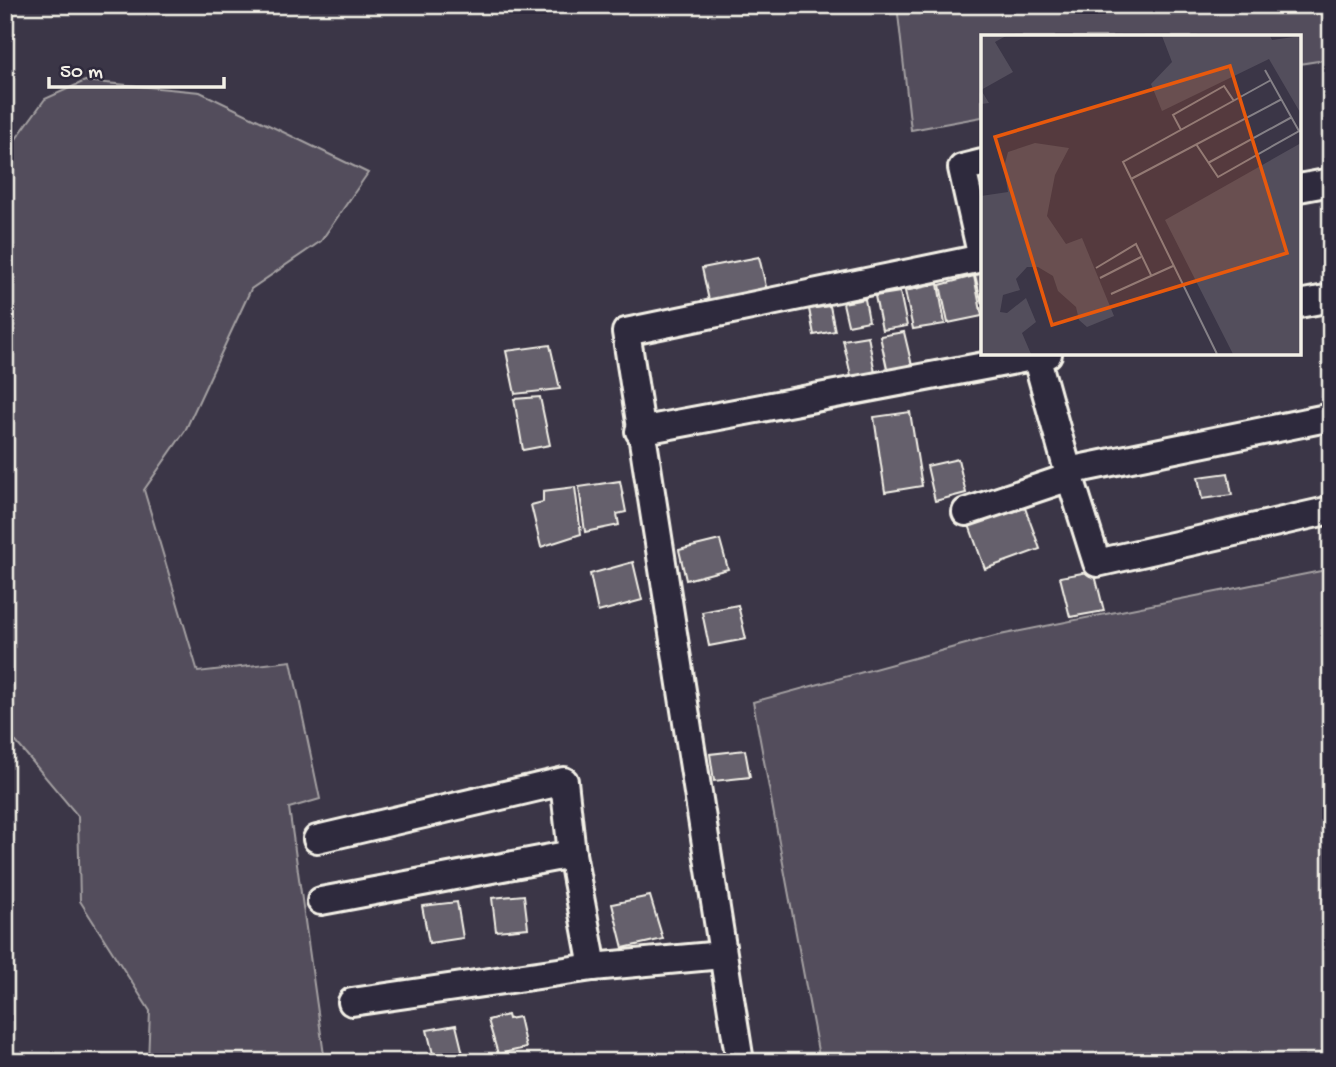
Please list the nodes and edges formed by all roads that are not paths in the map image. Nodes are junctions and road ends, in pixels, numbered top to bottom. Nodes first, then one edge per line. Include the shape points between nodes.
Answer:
1 (981, 163) edge
2 (1331, 182) edge
3 (1301, 187) edge
4 (981, 254) edge
5 (981, 258) edge
6 (1331, 298) edge
7 (1301, 304) edge
8 (1042, 355) edge
9 (1331, 417) edge
10 (639, 431) junction
11 (1069, 474) junction
12 (1331, 510) edge
13 (966, 512) dead end
14 (317, 839) dead end
15 (572, 854) junction
16 (321, 901) dead end
17 (722, 955) junction
18 (593, 967) junction
19 (352, 1002) dead end
20 (740, 1062) edge

1 - 4 street via 962,168
2 - 3 street
5 - 10 street via 626,332
6 - 7 street
8 - 10 street
8 - 11 street
9 - 11 street
10 - 17 street
11 - 12 street via 1097,563
11 - 13 street
14 - 15 street via 564,781
15 - 16 street
15 - 18 street
17 - 18 street
17 - 20 street
18 - 19 street

